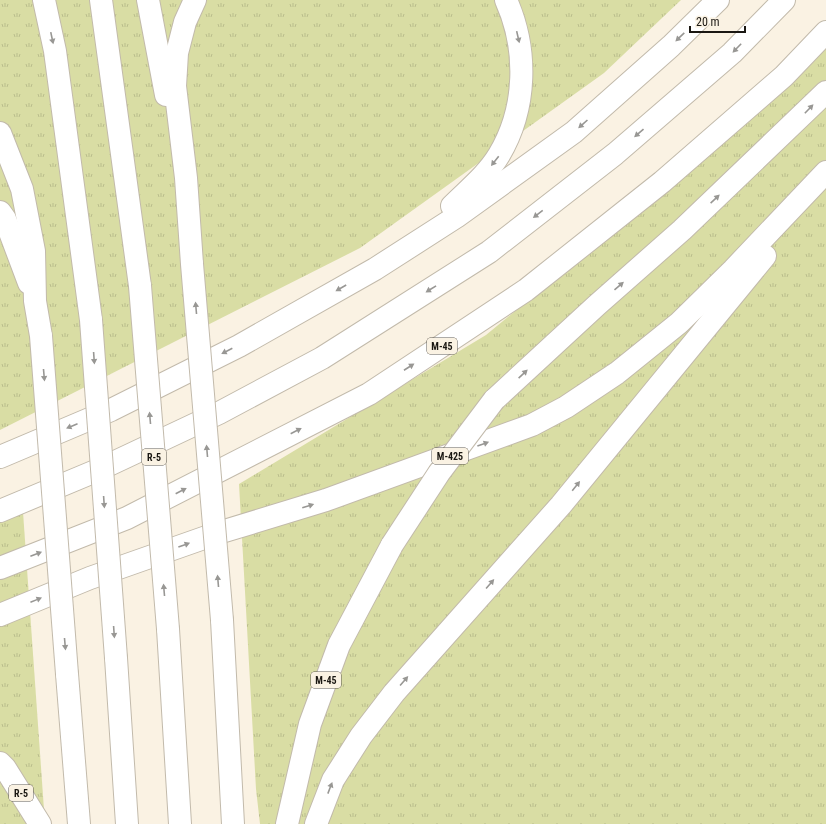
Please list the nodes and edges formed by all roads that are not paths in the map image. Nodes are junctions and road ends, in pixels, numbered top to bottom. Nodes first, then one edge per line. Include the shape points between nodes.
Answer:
1 (44, 0) edge
2 (101, 0) edge
3 (148, 0) edge
4 (195, 0) edge
5 (506, 0) edge
6 (718, 0) edge
7 (784, 0) edge
8 (826, 32) edge
9 (826, 92) edge
10 (0, 133) edge
11 (826, 172) edge
12 (826, 183) edge
13 (0, 212) edge
14 (192, 264) junction
15 (375, 269) junction
16 (36, 301) junction
17 (0, 457) edge
18 (0, 511) edge
19 (0, 568) edge
20 (0, 615) edge
21 (0, 764) edge
22 (40, 824) edge
23 (79, 824) edge
24 (127, 824) edge
25 (180, 824) edge
26 (233, 824) edge
27 (287, 824) edge
28 (316, 824) edge

1 -> 24 highway, bridge via 55,51 91,320
25 -> 2 highway, R-5, bridge via 168,629 140,286
3 - 14 highway via 159,51
4 - 14 highway via 185,22 177,53 175,86 186,178
5 -> 15 highway via 514,17 522,69 518,102 499,156 481,179 441,216
6 -> 15 highway via 671,46 574,132 456,217
7 -> 18 highway via 732,53 615,154 489,252 322,358 219,413 98,470
19 -> 8 highway, M-45 via 127,518 369,394 526,290 576,251 662,182 784,76
27 -> 9 highway, M-45, bridge via 312,716 340,645 392,545 439,473 494,400 682,230
10 - 16 highway via 22,189 34,250
20 -> 11 highway, M-425 via 90,578 218,533 326,500 532,425 566,407 617,373 679,323 734,270
28 -> 12 highway via 333,780 361,736 394,693 561,505
13 - 16 highway via 5,219
26 -> 14 highway, bridge via 222,620
15 -> 17 highway via 239,346 118,406
16 -> 23 highway, bridge via 41,336
21 - 22 highway, R-5

